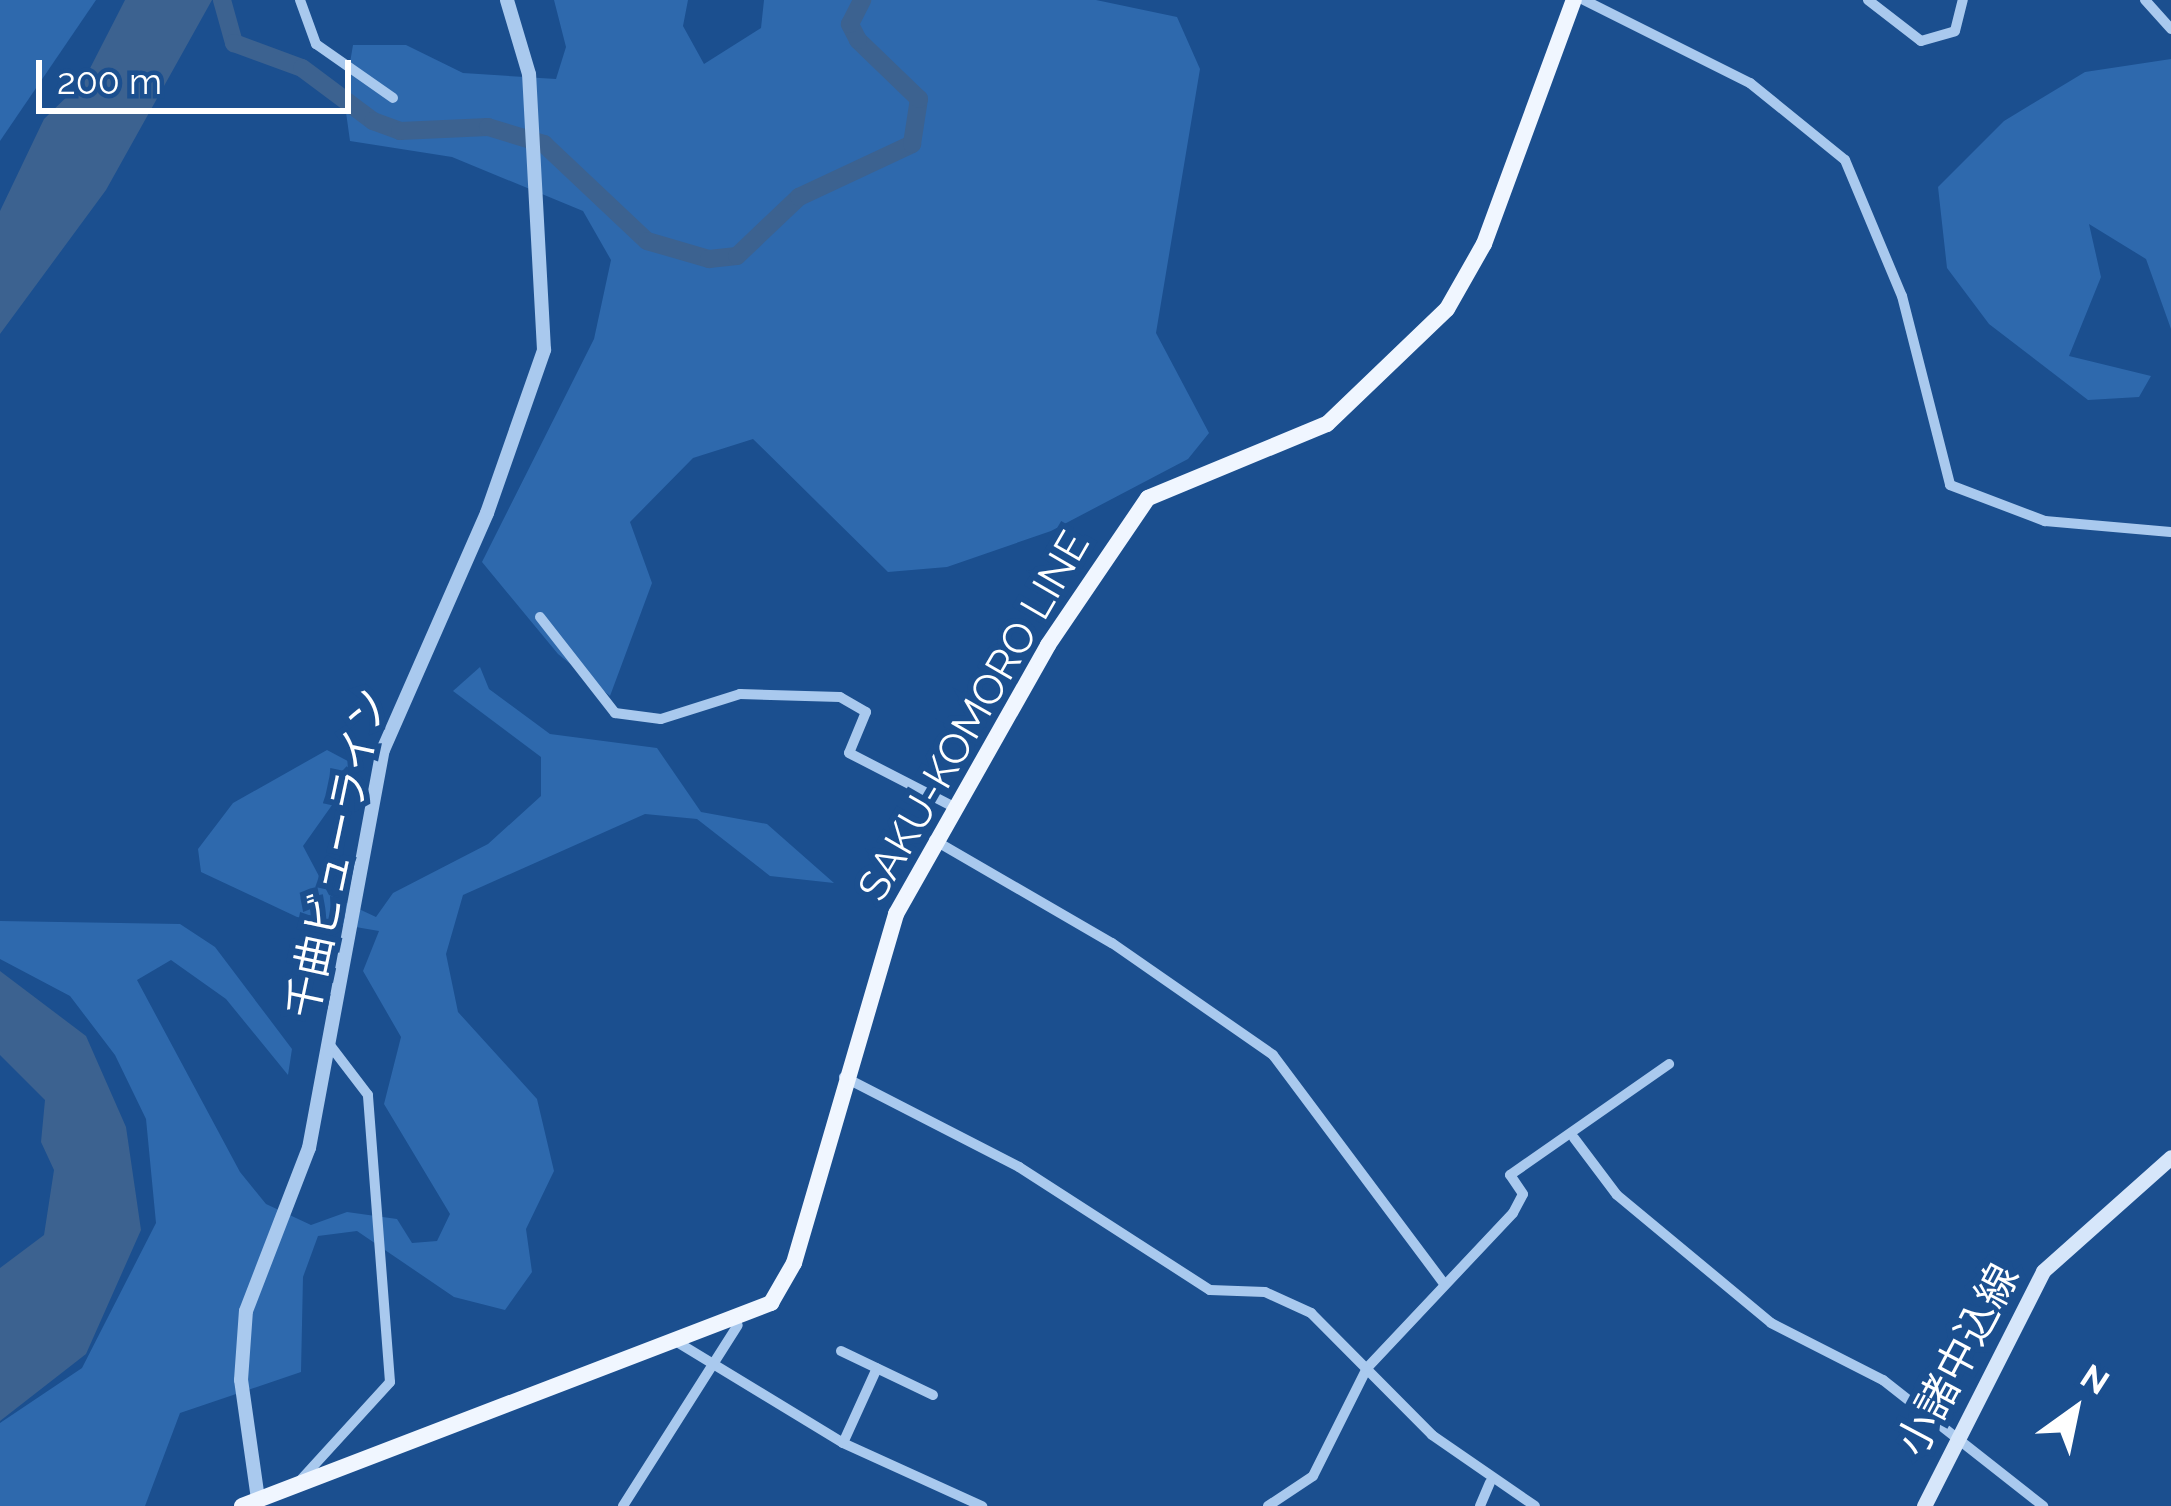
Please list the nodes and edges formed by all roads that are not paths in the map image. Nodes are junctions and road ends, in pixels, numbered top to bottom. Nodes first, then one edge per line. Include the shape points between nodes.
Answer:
1 (300, 0) edge
2 (507, 0) edge
3 (1574, 0) edge
4 (1584, 0) edge
5 (1868, 0) edge
6 (1963, 0) edge
7 (2145, 0) edge
8 (2171, 29) edge
9 (393, 98) dead end
10 (2171, 532) edge
11 (540, 617) dead end
12 (954, 806) junction
13 (934, 840) junction
14 (329, 1044) junction
15 (1669, 1064) dead end
16 (844, 1078) junction
17 (1574, 1138) junction
18 (2171, 1157) edge
19 (1443, 1282) junction
20 (738, 1325) junction
21 (677, 1342) junction
22 (841, 1351) dead end
23 (877, 1368) junction
24 (1367, 1368) junction
25 (718, 1369) junction
26 (933, 1395) dead end
27 (1954, 1438) junction
28 (844, 1443) junction
29 (1490, 1483) junction
30 (297, 1484) junction
31 (253, 1504) edge
32 (623, 1506) edge
33 (982, 1506) edge
34 (1268, 1506) edge
35 (1480, 1506) edge
36 (1535, 1506) edge
37 (1924, 1506) edge
38 (2043, 1506) edge

1 - 9 street via 316,44
2 - 14 street, 千曲ビューライン via 529,74 547,304 536,382 396,710
3 - 12 main road, SAKU-KOMORO LINE via 1484,244 1447,309 1327,424 1148,498
4 - 10 street via 1750,83 1845,160 1902,296 1950,485 2045,521
5 - 6 street via 1922,41 1954,31
7 - 8 street
11 - 12 street via 615,713 662,719 740,694 840,697 866,712 849,753
12 - 13 main road, SAKU-KOMORO LINE
13 - 16 main road, SAKU-KOMORO LINE via 896,914
13 - 19 street via 1273,1055
14 - 30 street via 368,1095 390,1382
14 - 31 street, 千曲ビューライン via 309,1148 243,1327
15 - 17 street
16 - 20 main road, SAKU-KOMORO LINE via 786,1283
16 - 24 street via 1019,1166 1210,1290 1264,1292 1311,1313
17 - 19 street via 1510,1175 1522,1194 1513,1213
17 - 27 street via 1617,1195 1771,1323 1883,1380
18 - 27 main road, 小諸中込線 via 2043,1271
19 - 24 street
20 - 21 main road, SAKU-KOMORO LINE
20 - 25 street
21 - 25 street
21 - 30 main road, SAKU-KOMORO LINE
22 - 23 street
23 - 26 street
23 - 28 street
24 - 29 street
24 - 34 street via 1335,1447
25 - 28 street
25 - 32 street
27 - 37 main road, 小諸中込線
27 - 38 street
28 - 33 street
29 - 35 street
29 - 36 street
30 - 31 main road, SAKU-KOMORO LINE

